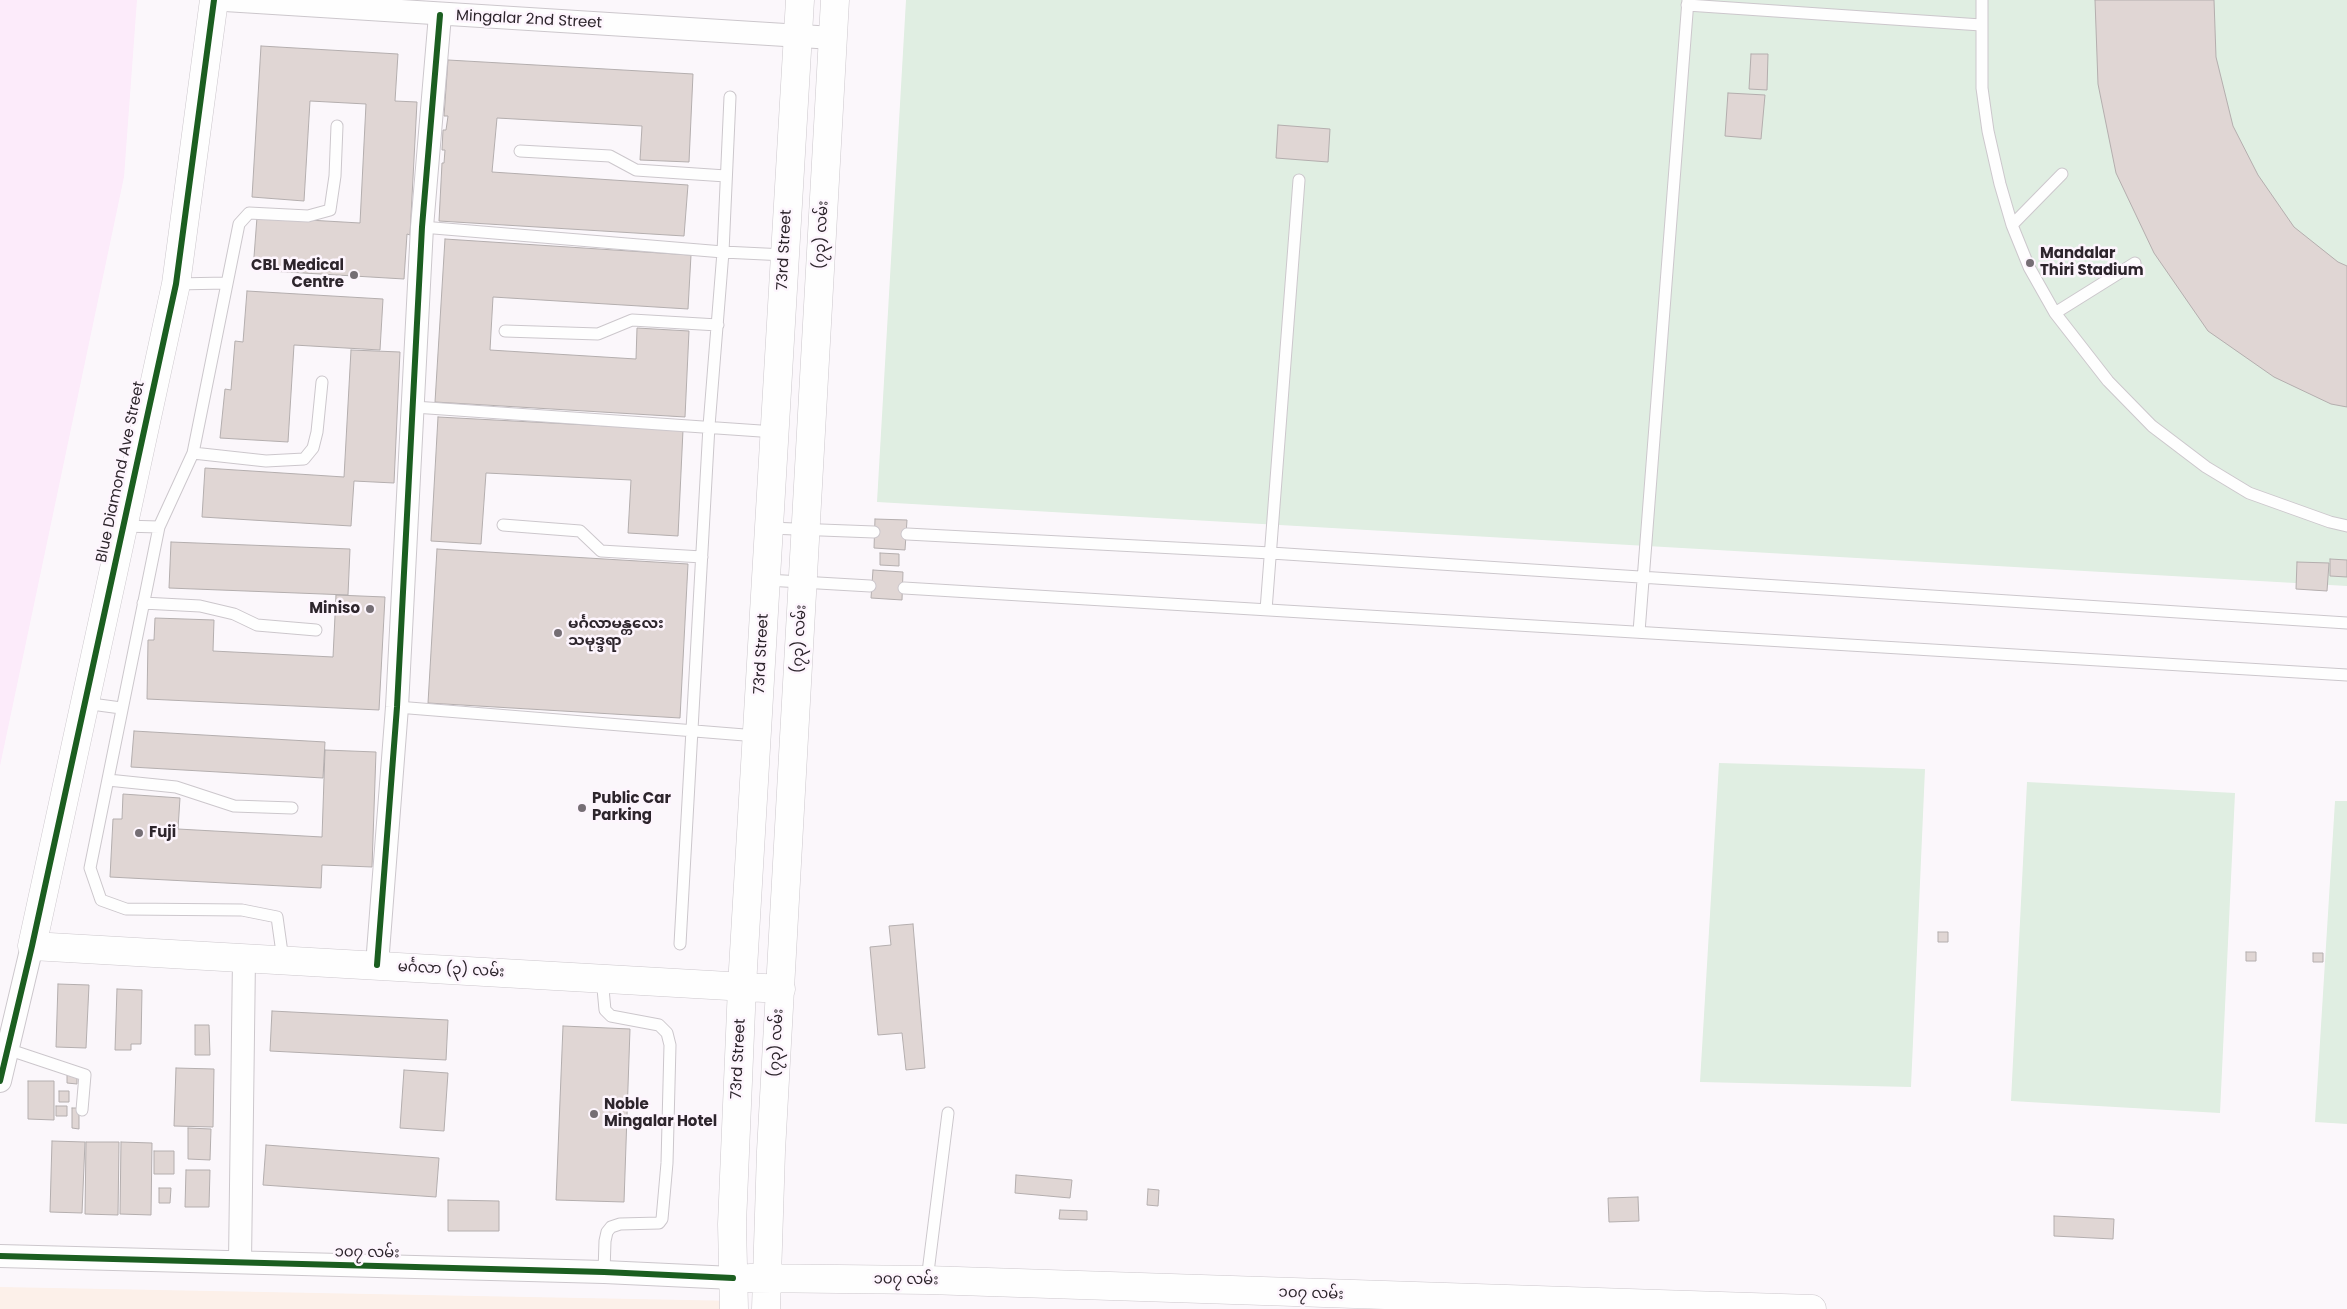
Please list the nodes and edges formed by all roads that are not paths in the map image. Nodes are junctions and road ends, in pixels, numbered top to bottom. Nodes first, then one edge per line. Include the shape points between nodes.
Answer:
1 (214, 0) edge
2 (225, 0) edge
3 (800, 0) edge
4 (835, 0) edge
5 (1982, 0) edge
6 (280, 2) edge
7 (1687, 2) edge
8 (412, 7) edge
9 (440, 15) junction
10 (1981, 25) junction
11 (797, 36) junction
12 (833, 38) junction
13 (730, 97) dead end
14 (337, 126) dead end
15 (520, 151) dead end
16 (2062, 174) dead end
17 (726, 176) junction
18 (1299, 180) dead end
19 (2012, 225) junction
20 (422, 227) junction
21 (722, 252) junction
22 (785, 254) junction
23 (2135, 262) dead end
24 (226, 283) junction
25 (176, 284) junction
26 (2055, 313) junction
27 (718, 325) junction
28 (505, 331) dead end
29 (322, 382) dead end
30 (414, 407) junction
31 (709, 426) junction
32 (775, 432) junction
33 (192, 453) junction
34 (503, 525) dead end
35 (122, 526) junction
36 (2347, 526) edge
37 (159, 527) junction
38 (769, 528) junction
39 (807, 528) junction
40 (874, 532) dead end
41 (907, 534) dead end
42 (1272, 553) junction
43 (702, 557) junction
44 (1643, 576) junction
45 (766, 580) junction
46 (803, 582) junction
47 (870, 586) dead end
48 (904, 588) dead end
49 (143, 603) junction
50 (1266, 610) junction
51 (2347, 623) edge
52 (316, 630) dead end
53 (1638, 632) junction
54 (2347, 675) edge
55 (84, 703) junction
56 (397, 707) junction
57 (121, 708) junction
58 (691, 731) junction
59 (757, 736) junction
60 (108, 780) junction
61 (292, 808) dead end
62 (680, 944) dead end
63 (32, 946) junction
64 (244, 958) junction
65 (283, 960) junction
66 (377, 965) junction
67 (602, 978) junction
68 (742, 986) junction
69 (780, 988) junction
70 (8, 1049) junction
71 (0, 1081) edge
72 (82, 1110) dead end
73 (948, 1113) dead end
74 (0, 1256) edge
75 (240, 1262) junction
76 (604, 1272) junction
77 (733, 1278) junction
78 (768, 1278) junction
79 (927, 1280) junction
80 (1277, 1301) edge
81 (734, 1309) edge
82 (766, 1309) edge
83 (1812, 1309) edge

1 - 25 main road, Blue Diamond Ave Street
2 - 6 street, Mingalar 2nd Street
3 - 11 main road, 73rd Street
4 - 12 main road, (၇၃) လမ်း
5 - 10 lane
6 - 8 street, Mingalar 2nd Street
7 - 10 lane
7 - 44 lane
8 - 9 street, Mingalar 2nd Street
9 - 11 street, Mingalar 2nd Street
9 - 20 street
10 - 19 lane via 1982,88 1988,131
11 - 12 street, Mingalar 2nd Street
11 - 22 main road, 73rd Street
12 - 39 main road, (၇၃) လမ်း
13 - 17 lane
14 - 24 lane via 330,210 308,216 249,213 239,224
15 - 17 lane via 610,156 636,170
16 - 19 lane
17 - 21 lane
18 - 42 lane
19 - 26 lane via 2029,267
20 - 21 lane
20 - 30 street
21 - 22 lane
21 - 27 lane
22 - 32 main road, 73rd Street
23 - 26 lane
24 - 25 lane
24 - 33 lane
25 - 35 main road, Blue Diamond Ave Street
26 - 36 lane via 2108,381 2146,420 2206,467 2249,493
27 - 28 lane via 632,320 598,334
27 - 31 lane
29 - 33 lane via 317,432 313,448 304,459 266,461
30 - 31 lane
30 - 56 street
31 - 32 lane
31 - 43 lane
32 - 38 main road, 73rd Street
33 - 37 lane
34 - 43 lane via 580,531 601,551
35 - 37 lane
35 - 55 main road, Blue Diamond Ave Street
37 - 49 lane
38 - 39 lane
38 - 45 main road, 73rd Street
39 - 40 lane
39 - 46 main road, (၇၃) လမ်း
41 - 42 lane
42 - 44 lane
42 - 50 lane
43 - 58 lane
44 - 51 lane
44 - 53 lane
45 - 46 lane
45 - 59 main road, 73rd Street
46 - 47 lane
46 - 69 main road, (၇၃) လမ်း
48 - 50 lane
49 - 52 lane via 200,606 234,614 258,625
49 - 57 lane
50 - 53 lane
53 - 54 lane
55 - 57 lane
55 - 63 main road, Blue Diamond Ave Street
56 - 58 lane
56 - 66 street
57 - 60 lane
58 - 59 lane
58 - 62 lane
59 - 68 main road, 73rd Street
60 - 61 lane via 176,787 234,806
60 - 65 lane via 90,868 101,900 126,909 242,910 277,917
63 - 64 main road, မင်္ဂလာ (၃) လမ်း
63 - 70 street
64 - 65 main road, မင်္ဂလာ (၃) လမ်း
64 - 75 street
65 - 66 main road, မင်္ဂလာ (၃) လမ်း
66 - 67 main road, မင်္ဂလာ (၃) လမ်း
67 - 68 main road, မင်္ဂလာ (၃) လမ်း
67 - 76 lane via 606,1010 611,1016 659,1025 667,1033 670,1045 662,1219 658,1223 611,1227 605,1241
68 - 69 main road, မင်္ဂလာ (၃) လမ်း
68 - 77 main road, 73rd Street via 732,1224
69 - 78 main road, (၇၃) လမ်း
70 - 71 street
70 - 72 lane via 84,1075
73 - 79 lane
74 - 75 street, ၁၀၇ လမ်း
75 - 76 street, ၁၀၇ လမ်း
76 - 77 street, ၁၀၇ လမ်း
77 - 78 main road, ၁၀၇ လမ်း
77 - 81 main road, 73rd Street
78 - 79 main road, ၁၀၇ လမ်း
78 - 82 main road
79 - 80 main road, ၁၀၇ လမ်း
80 - 83 main road, ၁၀၇ လမ်း

